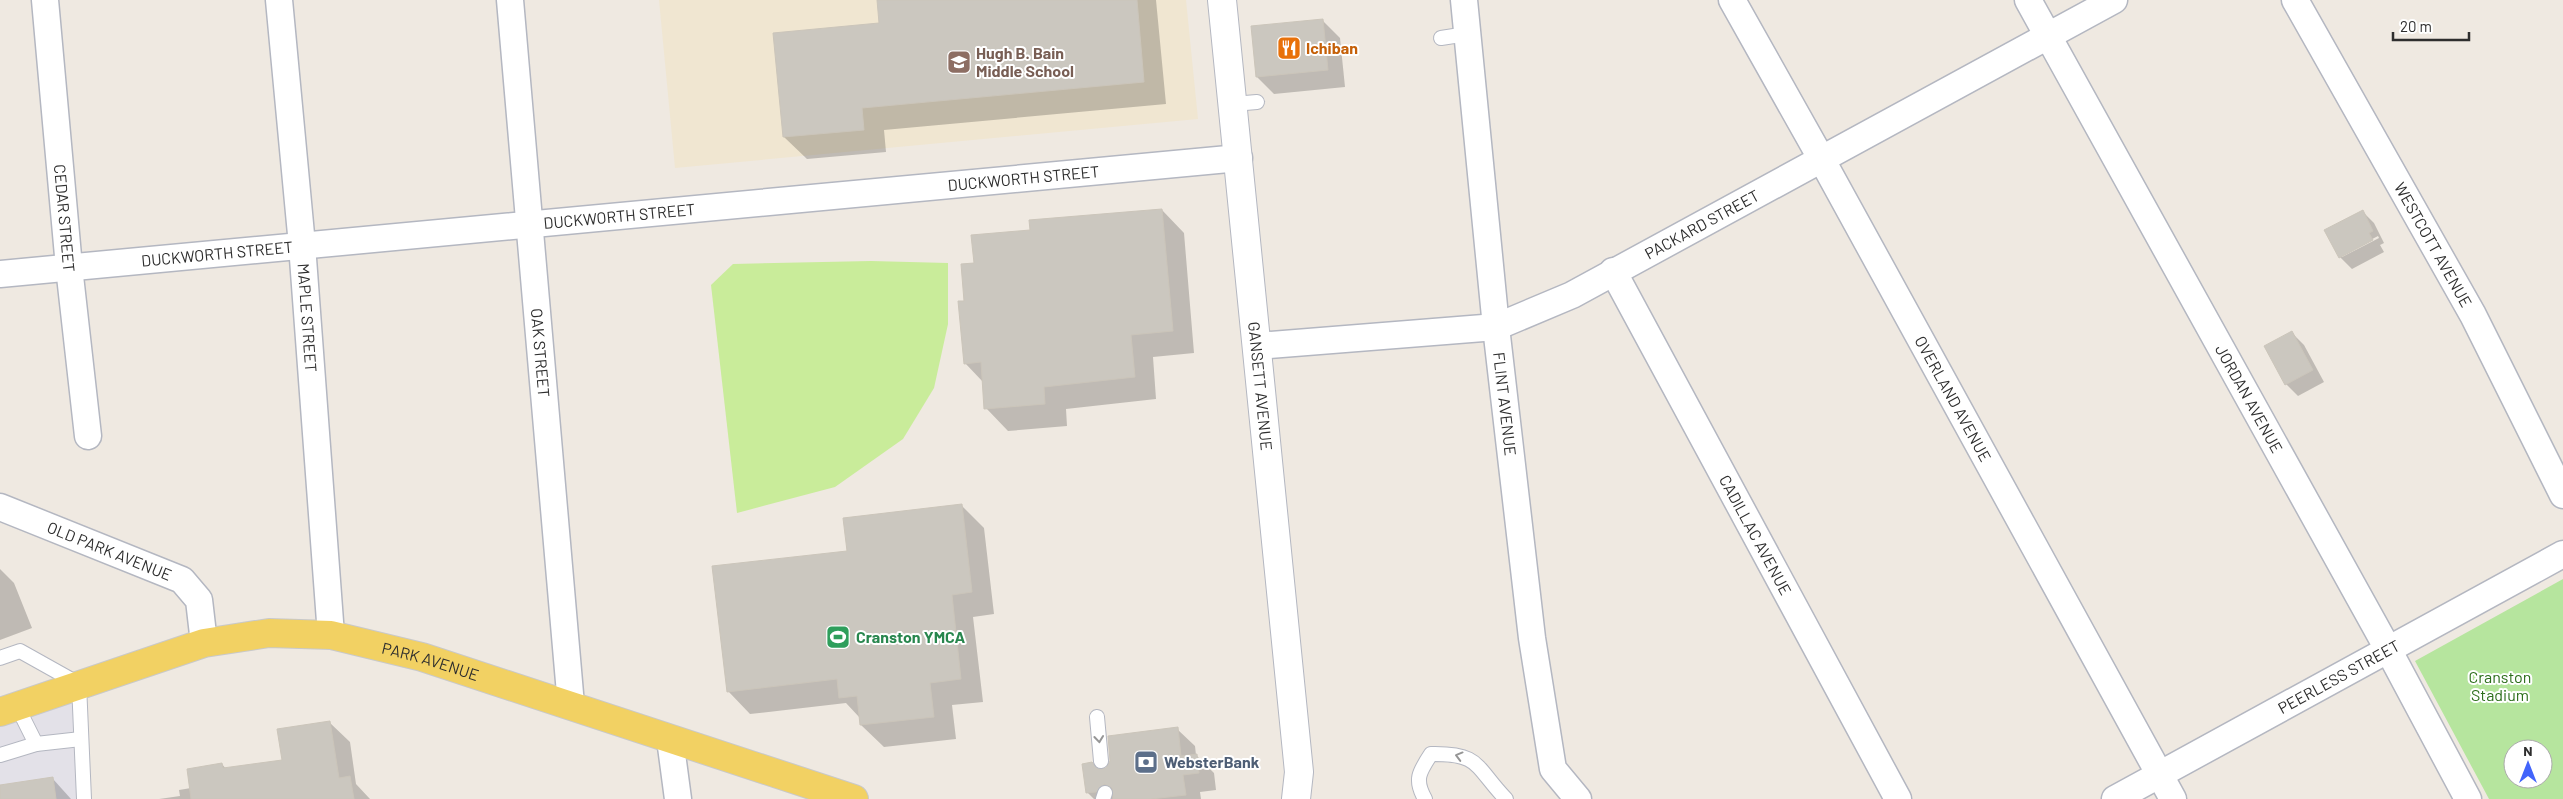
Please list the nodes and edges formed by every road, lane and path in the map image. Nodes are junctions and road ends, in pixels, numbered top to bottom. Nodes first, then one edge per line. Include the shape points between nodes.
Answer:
1 (45, 0) edge
2 (279, 0) edge
3 (510, 0) edge
4 (1226, 0) edge
5 (1464, 0) edge
6 (1732, 0) edge
7 (2028, 0) edge
8 (2114, 0) edge
9 (2295, 0) edge
10 (1467, 34) junction
11 (2048, 36) junction
12 (1441, 38) dead end
13 (1239, 158) junction
14 (1822, 160) junction
15 (530, 226) junction
16 (302, 245) junction
17 (69, 267) junction
18 (1613, 271) junction
19 (0, 274) edge
20 (1496, 326) junction
21 (1258, 346) junction
22 (88, 436) dead end
23 (2563, 496) edge
24 (0, 506) edge
25 (2563, 554) edge
26 (331, 635) junction
27 (204, 643) junction
28 (2389, 651) junction
29 (0, 658) edge
30 (79, 684) junction
31 (571, 705) junction
32 (8, 709) edge
33 (1097, 717) dead end
34 (81, 739) junction
35 (670, 739) junction
36 (36, 744) junction
37 (0, 755) edge
38 (1102, 761) dead end
39 (1300, 772) junction
40 (2161, 774) junction
41 (84, 799) edge
42 (678, 799) edge
43 (854, 799) edge
44 (1296, 799) edge
45 (1313, 799) edge
46 (1425, 799) edge
47 (1506, 799) edge
48 (1578, 799) edge
49 (1898, 799) edge
50 (2115, 799) edge
51 (2173, 799) edge
52 (2468, 799) edge

1 - 17 street, CEDAR STREET
2 - 16 street, MAPLE STREET
3 - 15 street, OAK STREET
4 - 13 main road, GANSETT AVENUE via 1245,103
5 - 10 street, FLINT AVENUE
6 - 14 street, OVERLAND AVENUE
7 - 11 street, JORDAN AVENUE
8 - 11 street, PACKARD STREET
9 - 23 street, WESTCOTT AVENUE via 2473,315
10 - 12 lane
10 - 20 street, FLINT AVENUE
11 - 14 street, PACKARD STREET
11 - 28 street, JORDAN AVENUE
13 - 15 street, DUCKWORTH STREET
13 - 21 main road, GANSETT AVENUE
14 - 18 street, PACKARD STREET
14 - 40 street, OVERLAND AVENUE
15 - 16 street, DUCKWORTH STREET
15 - 31 street, OAK STREET
16 - 17 street, DUCKWORTH STREET
16 - 26 street, MAPLE STREET
17 - 19 street, DUCKWORTH STREET
17 - 22 street, CEDAR STREET
18 - 20 street, PACKARD STREET via 1572,295
18 - 49 street, CADILLAC AVENUE
20 - 21 street, PACKARD STREET
20 - 48 street, FLINT AVENUE via 1532,638 1553,769
21 - 39 main road, GANSETT AVENUE
24 - 27 street, OLD PARK AVENUE via 182,580 199,600
25 - 28 street, PEERLESS STREET
26 - 27 main road, PARK AVENUE via 269,633
26 - 31 main road, PARK AVENUE via 422,657
27 - 30 main road, PARK AVENUE
28 - 40 street, PEERLESS STREET
28 - 52 street, JORDAN AVENUE
29 - 30 lane via 20,651
30 - 32 main road, PARK AVENUE
30 - 34 lane
31 - 35 main road, PARK AVENUE
32 - 36 lane
33 -> 38 lane
34 - 36 lane
34 - 41 lane
35 - 42 street
35 - 43 main road, PARK AVENUE
36 - 37 lane
39 - 44 main road, GANSETT AVENUE
39 - 45 main road, GANSETT AVENUE
40 - 50 street, PEERLESS STREET
40 - 51 street, OVERLAND AVENUE
47 -> 46 lane via 1474,760 1452,754 1431,754 1421,769 1418,786

